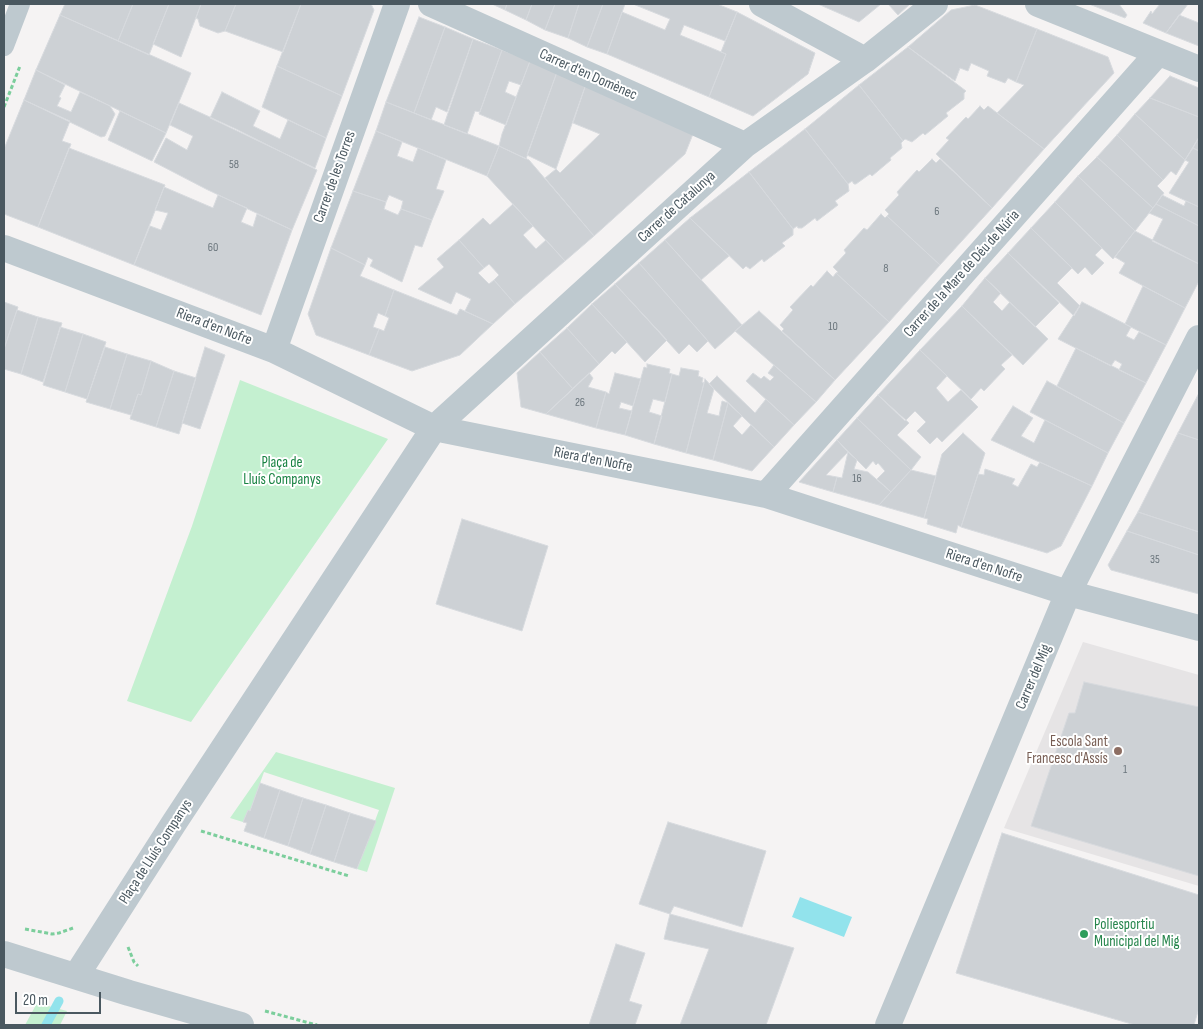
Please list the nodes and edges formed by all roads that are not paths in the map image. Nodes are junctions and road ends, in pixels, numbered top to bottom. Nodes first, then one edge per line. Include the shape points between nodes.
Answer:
1 (20, 4) edge
2 (397, 4) edge
3 (431, 4) edge
4 (762, 4) edge
5 (935, 4) edge
6 (1038, 4) edge
7 (4, 46) edge
8 (1158, 54) junction
9 (865, 60) junction
10 (1199, 69) edge
11 (745, 145) junction
12 (4, 248) edge
13 (1199, 338) edge
14 (274, 350) junction
15 (434, 428) junction
16 (766, 495) junction
17 (1068, 593) junction
18 (1199, 628) edge
19 (4, 954) edge
20 (76, 976) junction
21 (241, 1025) edge
22 (888, 1025) edge

1 - 7 street
2 - 14 street, Carrer de les Torres
3 - 11 street, Carrer d'en Domènec
4 - 9 street
5 - 9 street, Carrer de Catalunya
6 - 8 street
8 - 10 street
8 - 16 street, Carrer de la Mare de Déu de Núria
9 - 11 street, Carrer de Catalunya
11 - 15 street, Carrer de Catalunya
12 - 14 street, Riera d'en Nofre
13 - 17 street, Carrer del Mig
14 - 15 street, Riera d'en Nofre
15 - 16 street, Riera d'en Nofre
15 - 20 street, Plaça de Lluís Companys
16 - 17 street, Riera d'en Nofre
17 - 18 street, Riera d'en Nofre
17 - 22 street, Carrer del Mig
19 - 20 street
20 - 21 street

